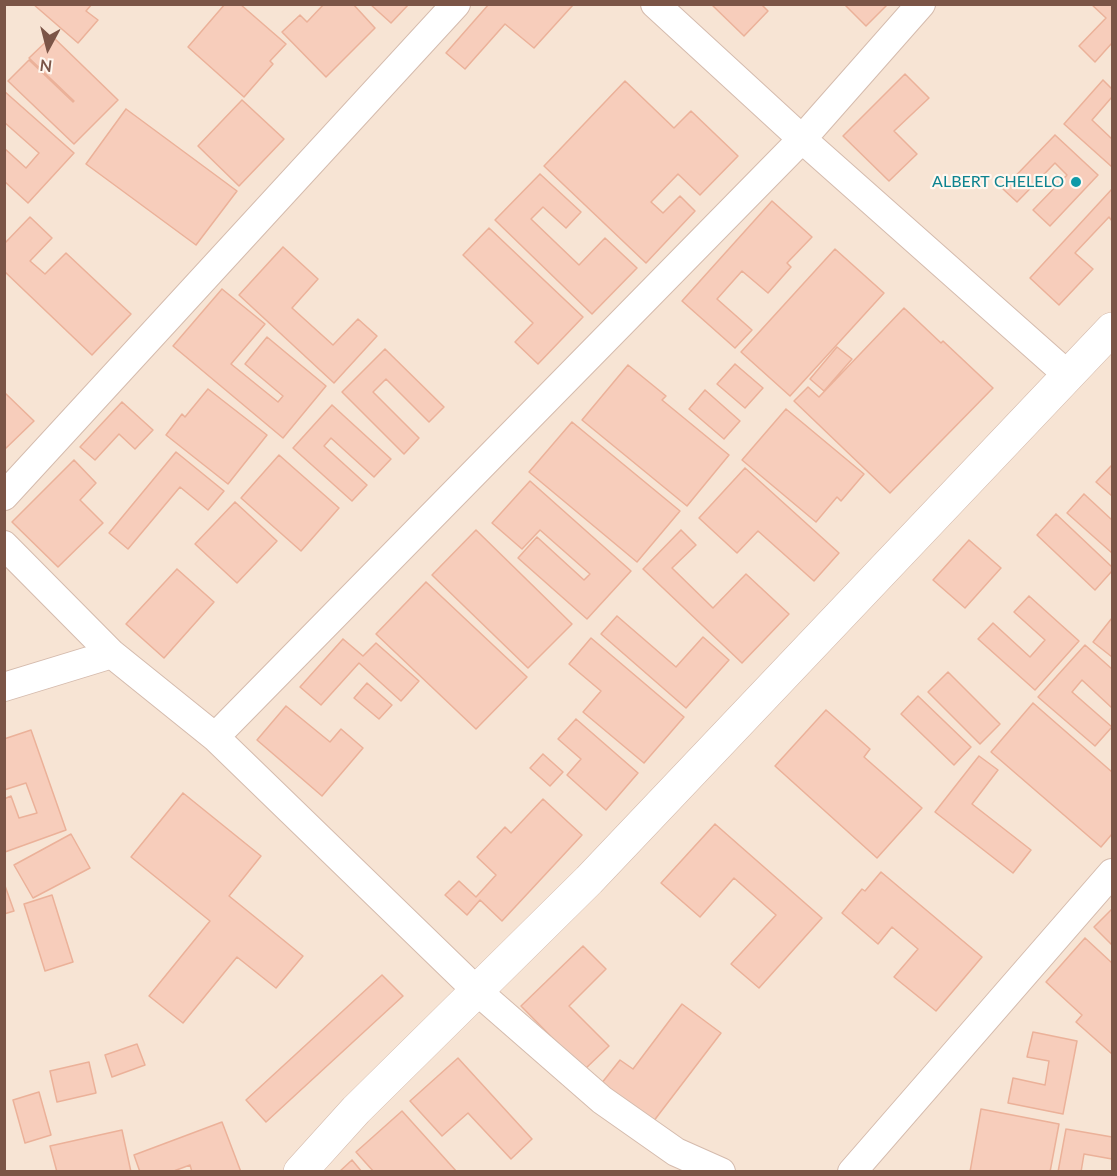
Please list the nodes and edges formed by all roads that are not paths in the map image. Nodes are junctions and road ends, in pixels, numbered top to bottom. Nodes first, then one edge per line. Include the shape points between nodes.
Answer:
1 (456, 4) edge
2 (655, 4) edge
3 (921, 4) edge
4 (802, 139) junction
5 (1113, 330) edge
6 (1069, 376) junction
7 (4, 496) edge
8 (4, 545) edge
9 (112, 654) junction
10 (4, 687) edge
11 (215, 737) junction
12 (1113, 873) edge
13 (476, 990) junction
14 (300, 1172) edge
15 (721, 1172) edge
16 (852, 1172) edge

1 - 7 street
2 - 4 street
3 - 4 street
4 - 6 street
4 - 11 street
5 - 6 street
6 - 13 street via 589,880
8 - 9 street
9 - 10 street
9 - 11 street
11 - 13 street
12 - 16 street
13 - 14 street
13 - 15 street via 602,1100 676,1152

